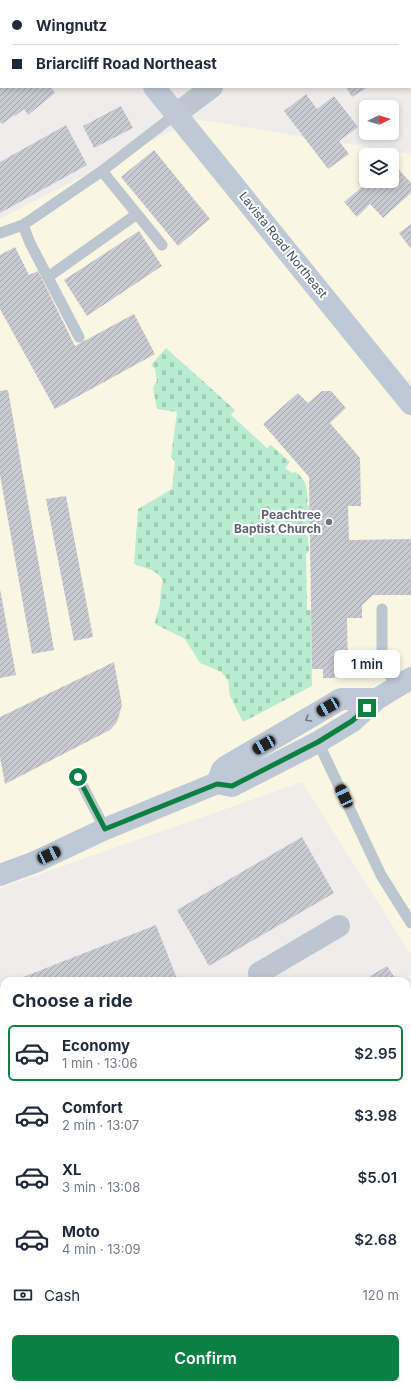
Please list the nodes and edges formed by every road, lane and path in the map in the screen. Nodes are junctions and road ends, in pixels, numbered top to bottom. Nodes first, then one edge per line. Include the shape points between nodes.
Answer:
1 (155, 88) edge
2 (211, 88) edge
3 (176, 114) junction
4 (102, 171) junction
5 (137, 214) junction
6 (23, 225) junction
7 (0, 233) edge
8 (162, 245) dead end
9 (48, 277) junction
10 (79, 337) dead end
11 (411, 404) edge
12 (382, 609) dead end
13 (404, 682) edge
14 (377, 698) junction
15 (318, 742) junction
16 (78, 777) dead end
17 (217, 784) junction
18 (105, 829) junction
19 (0, 875) edge
20 (411, 923) edge
21 (339, 926) dead end
22 (257, 977) edge

1 - 3 main road, Lavista Road Northeast
2 - 3 street
3 - 4 lane
3 - 11 main road, Lavista Road Northeast
4 - 5 lane
4 - 6 lane
5 - 8 lane
5 - 9 lane
6 - 7 lane
6 - 9 lane
9 - 10 lane
12 - 13 lane via 382,657 385,667
13 - 14 main road
14 - 15 main road via 352,721
14 -> 17 main road via 341,700 225,767
15 - 17 main road via 232,786
15 - 20 lane via 381,875
16 - 18 lane
17 - 18 main road
18 - 19 main road via 35,862
21 - 22 street

